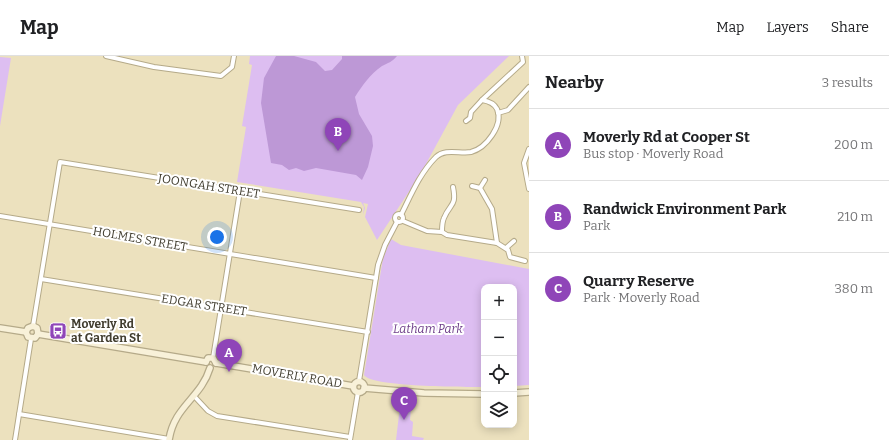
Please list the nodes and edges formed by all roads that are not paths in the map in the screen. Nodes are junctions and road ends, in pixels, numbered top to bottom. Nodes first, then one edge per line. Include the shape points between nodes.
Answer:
1 (106, 56) edge
2 (234, 56) edge
3 (522, 56) edge
4 (523, 62) junction
5 (528, 64) dead end
6 (529, 87) edge
7 (482, 100) junction
8 (498, 113) junction
9 (474, 121) dead end
10 (529, 149) edge
11 (524, 163) junction
12 (529, 164) edge
13 (485, 180) dead end
14 (472, 186) dead end
15 (453, 187) dead end
16 (480, 188) junction
17 (529, 189) edge
18 (240, 191) junction
19 (359, 210) dead end
20 (401, 215) junction
21 (0, 216) edge
22 (403, 220) junction
23 (397, 222) junction
24 (50, 224) junction
25 (442, 232) junction
26 (514, 241) dead end
27 (497, 243) junction
28 (506, 248) junction
29 (230, 254) junction
30 (525, 260) dead end
31 (41, 278) junction
32 (376, 278) junction
33 (221, 308) junction
34 (33, 326) junction
35 (0, 328) edge
36 (26, 332) junction
37 (368, 332) junction
38 (38, 334) junction
39 (31, 339) junction
40 (213, 358) junction
41 (206, 362) junction
42 (216, 363) junction
43 (210, 368) junction
44 (359, 381) junction
45 (353, 386) junction
46 (364, 388) junction
47 (358, 392) junction
48 (529, 392) edge
49 (517, 393) edge
50 (481, 394) edge
51 (194, 396) junction
52 (19, 414) junction
53 (169, 439) edge
54 (350, 439) edge
55 (15, 440) edge

1 - 2 street via 154,67 221,76 232,67
3 - 4 street
4 - 5 street
4 - 7 street
6 - 8 street via 508,110
7 - 8 street via 493,104
7 - 9 street via 470,112 468,120
8 - 20 street via 497,126 481,147 469,152 444,153 435,158 420,178
10 - 11 street
11 - 12 street
11 - 17 street
13 - 16 street
14 - 16 street
15 - 25 street via 455,198 452,208 444,217
16 - 27 street via 492,209
18 - 19 street, JOONGAH STREET
18 - 24 street, JOONGAH STREET via 60,162
18 - 29 street
20 - 22 street
20 - 23 street via 396,216
21 - 24 street, HOLMES STREET
22 - 23 street
22 - 25 street via 427,231
23 - 32 street via 388,238
24 - 29 street, HOLMES STREET
24 - 31 street
25 - 27 street
26 - 28 street
27 - 28 street
28 - 30 street via 510,257
29 - 32 street, HOLMES STREET
29 - 33 street
31 - 33 street, EDGAR STREET
31 - 34 street
32 - 37 street
33 - 37 street, EDGAR STREET
33 - 40 street
34 - 36 street
34 - 38 street via 37,328
35 - 36 street
36 - 39 street
37 - 44 street
38 - 39 street
38 - 41 street
39 - 52 street
40 - 41 street via 208,358
40 - 42 street
41 - 43 street
42 - 43 street
42 - 45 street, MOVERLY ROAD
43 - 51 street via 204,384
44 - 45 street
44 - 46 street
45 - 47 street
46 - 47 street
46 - 50 street
47 - 54 street
48 - 49 street
51 - 53 street via 176,416
51 - 54 street via 208,411 217,416
52 - 53 street
52 - 55 street

